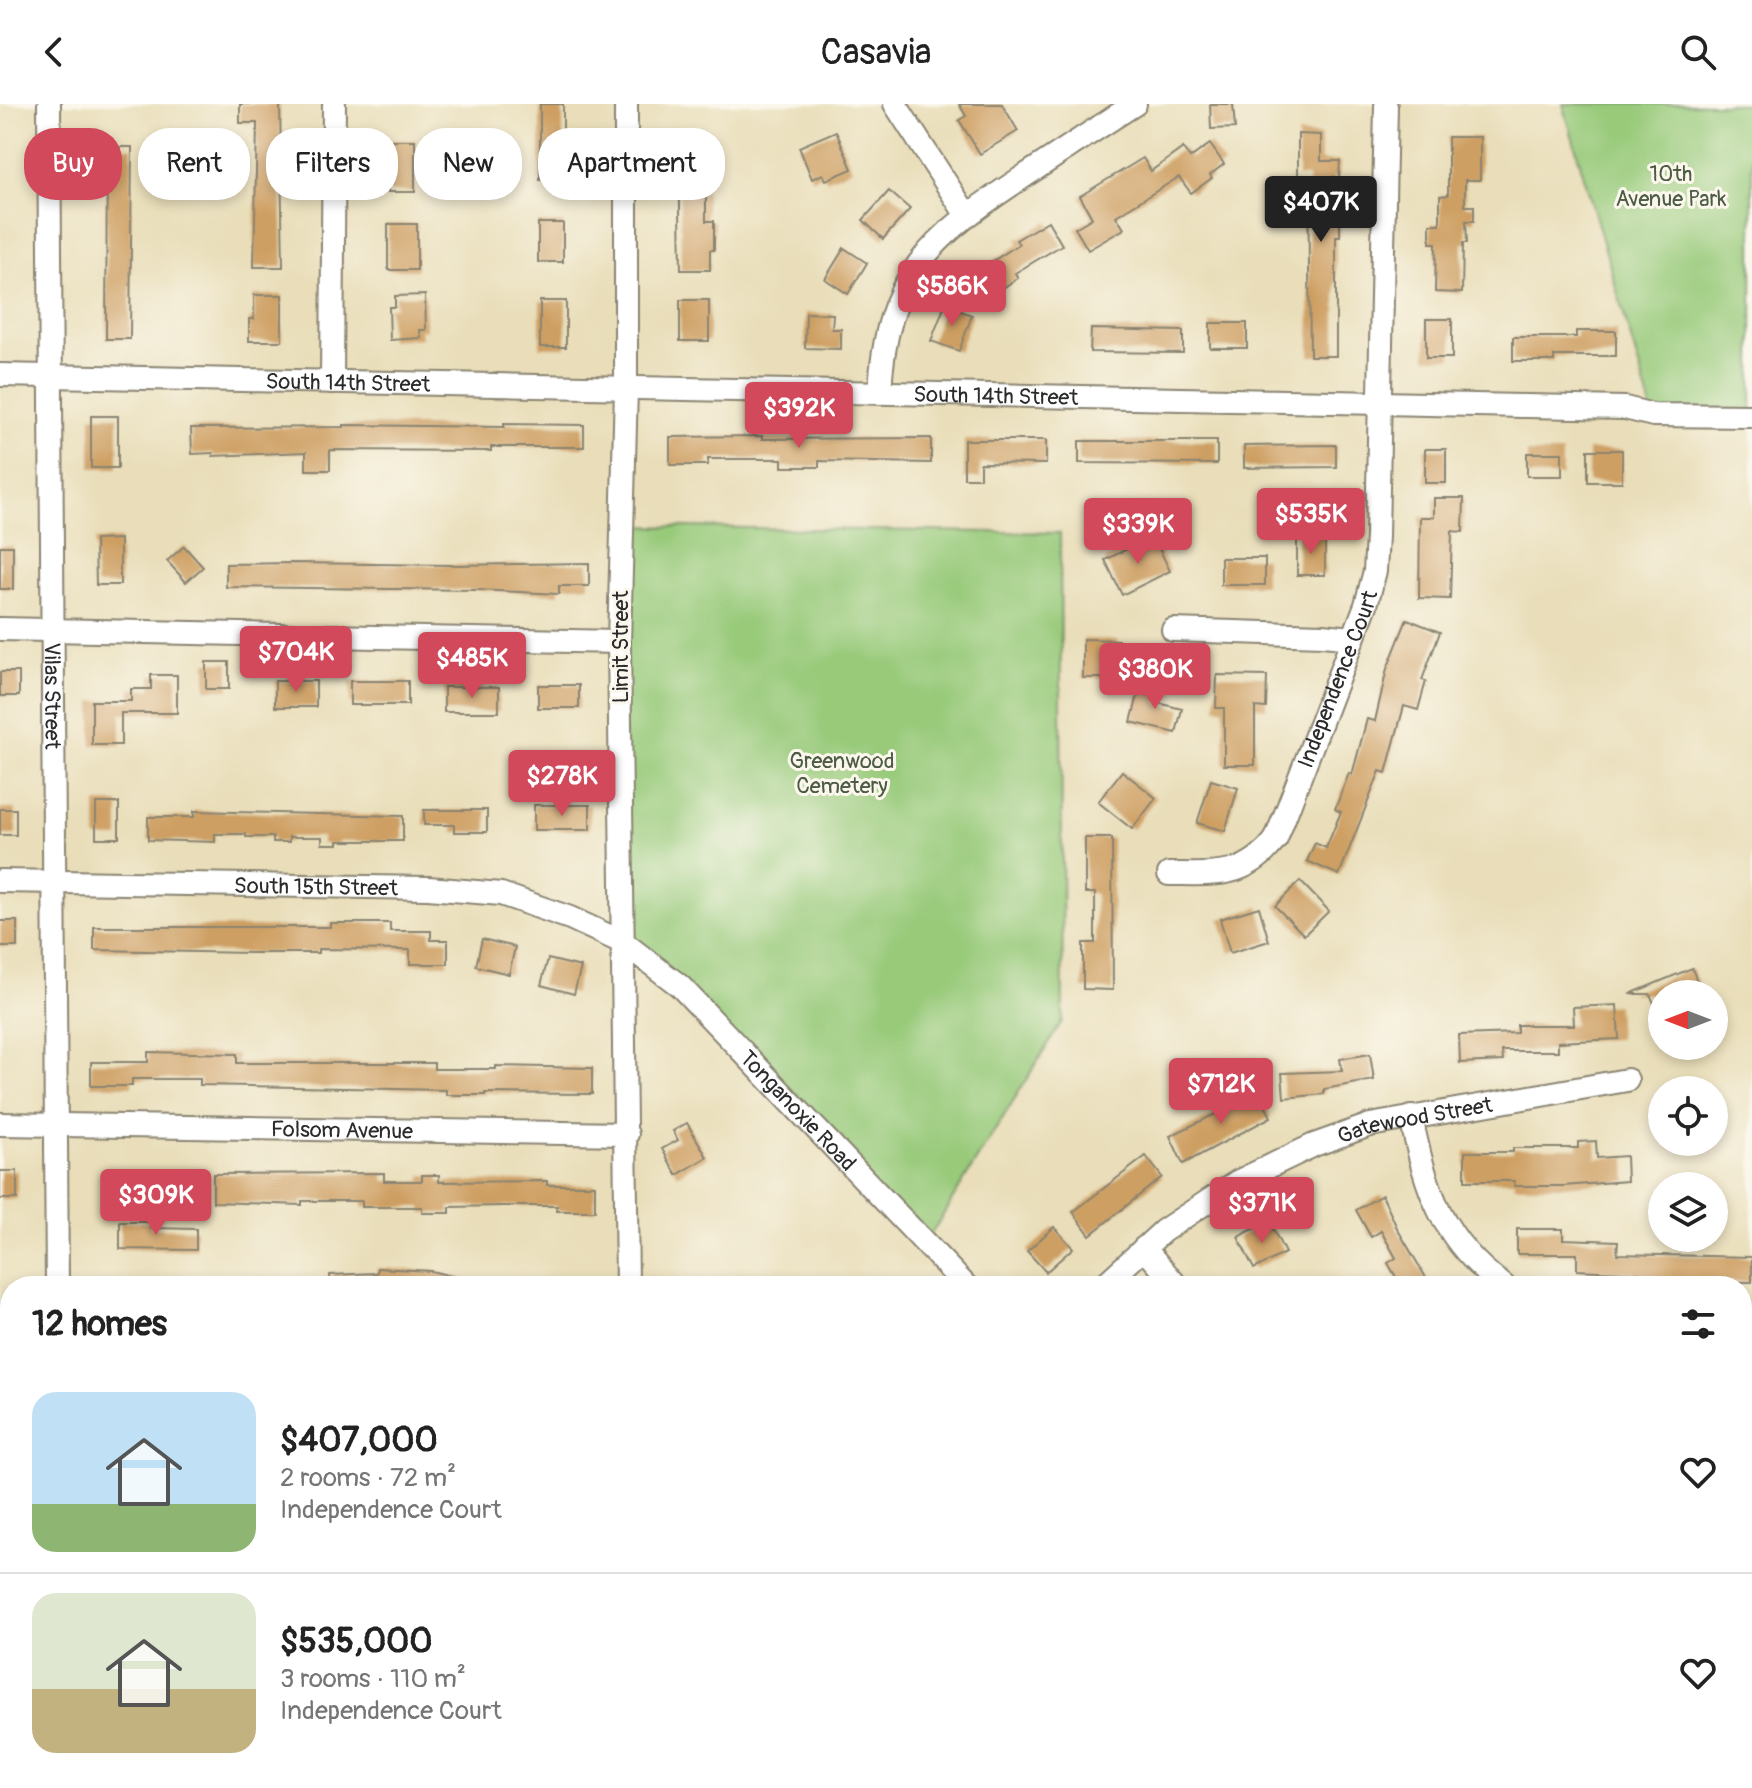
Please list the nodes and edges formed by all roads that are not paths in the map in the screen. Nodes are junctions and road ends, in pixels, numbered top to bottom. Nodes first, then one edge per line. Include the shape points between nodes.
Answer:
1 (49, 104) edge
2 (334, 104) edge
3 (626, 104) edge
4 (895, 104) edge
5 (1135, 104) edge
6 (1386, 106) dead end
7 (966, 214) junction
8 (0, 375) edge
9 (49, 376) junction
10 (332, 382) junction
11 (626, 388) junction
12 (880, 393) junction
13 (1378, 402) junction
14 (1752, 416) edge
15 (0, 629) edge
16 (51, 630) junction
17 (1173, 630) dead end
18 (1353, 638) junction
19 (619, 642) junction
20 (1169, 874) dead end
21 (0, 881) edge
22 (53, 882) junction
23 (624, 943) junction
24 (1627, 1080) dead end
25 (1411, 1117) junction
26 (0, 1124) edge
27 (57, 1126) junction
28 (627, 1134) junction
29 (1144, 1248) junction
30 (57, 1276) edge
31 (627, 1276) edge
32 (956, 1276) edge
33 (1114, 1276) edge
34 (1168, 1276) edge
35 (1490, 1276) edge

1 - 9 street, Vilas Street
2 - 10 street
3 - 11 street, Limit Street
4 - 7 street
5 - 7 street
6 - 13 street, Independence Court
7 - 12 street via 913,269 900,296 882,353
8 - 9 street, South 14th Street
9 - 10 street, South 14th Street
9 - 16 street, Vilas Street
10 - 11 street, South 14th Street
11 - 12 street, South 14th Street
11 - 19 street, Limit Street
12 - 13 street, South 14th Street
13 - 14 street, South 14th Street
13 - 18 street, Independence Court via 1375,571
15 - 16 street
16 - 19 street
16 - 22 street, Vilas Street
17 - 18 street
18 - 20 street, Independence Court via 1276,839 1265,854 1234,871
19 - 23 street, Limit Street
21 - 22 street, South 15th Street
22 - 23 street, South 15th Street via 428,888 501,894
22 - 27 street, Vilas Street
23 - 28 street, Limit Street
23 - 32 street, Tonganoxie Road via 680,986
24 - 25 street, Gatewood Street
25 - 29 street, Gatewood Street via 1370,1125 1284,1157 1225,1190
25 - 35 street via 1437,1209 1453,1238
26 - 27 street, Folsom Avenue
27 - 28 street, Folsom Avenue
27 - 30 street, Vilas Street
28 - 31 street, Limit Street
29 - 33 street, Gatewood Street
29 - 34 street

